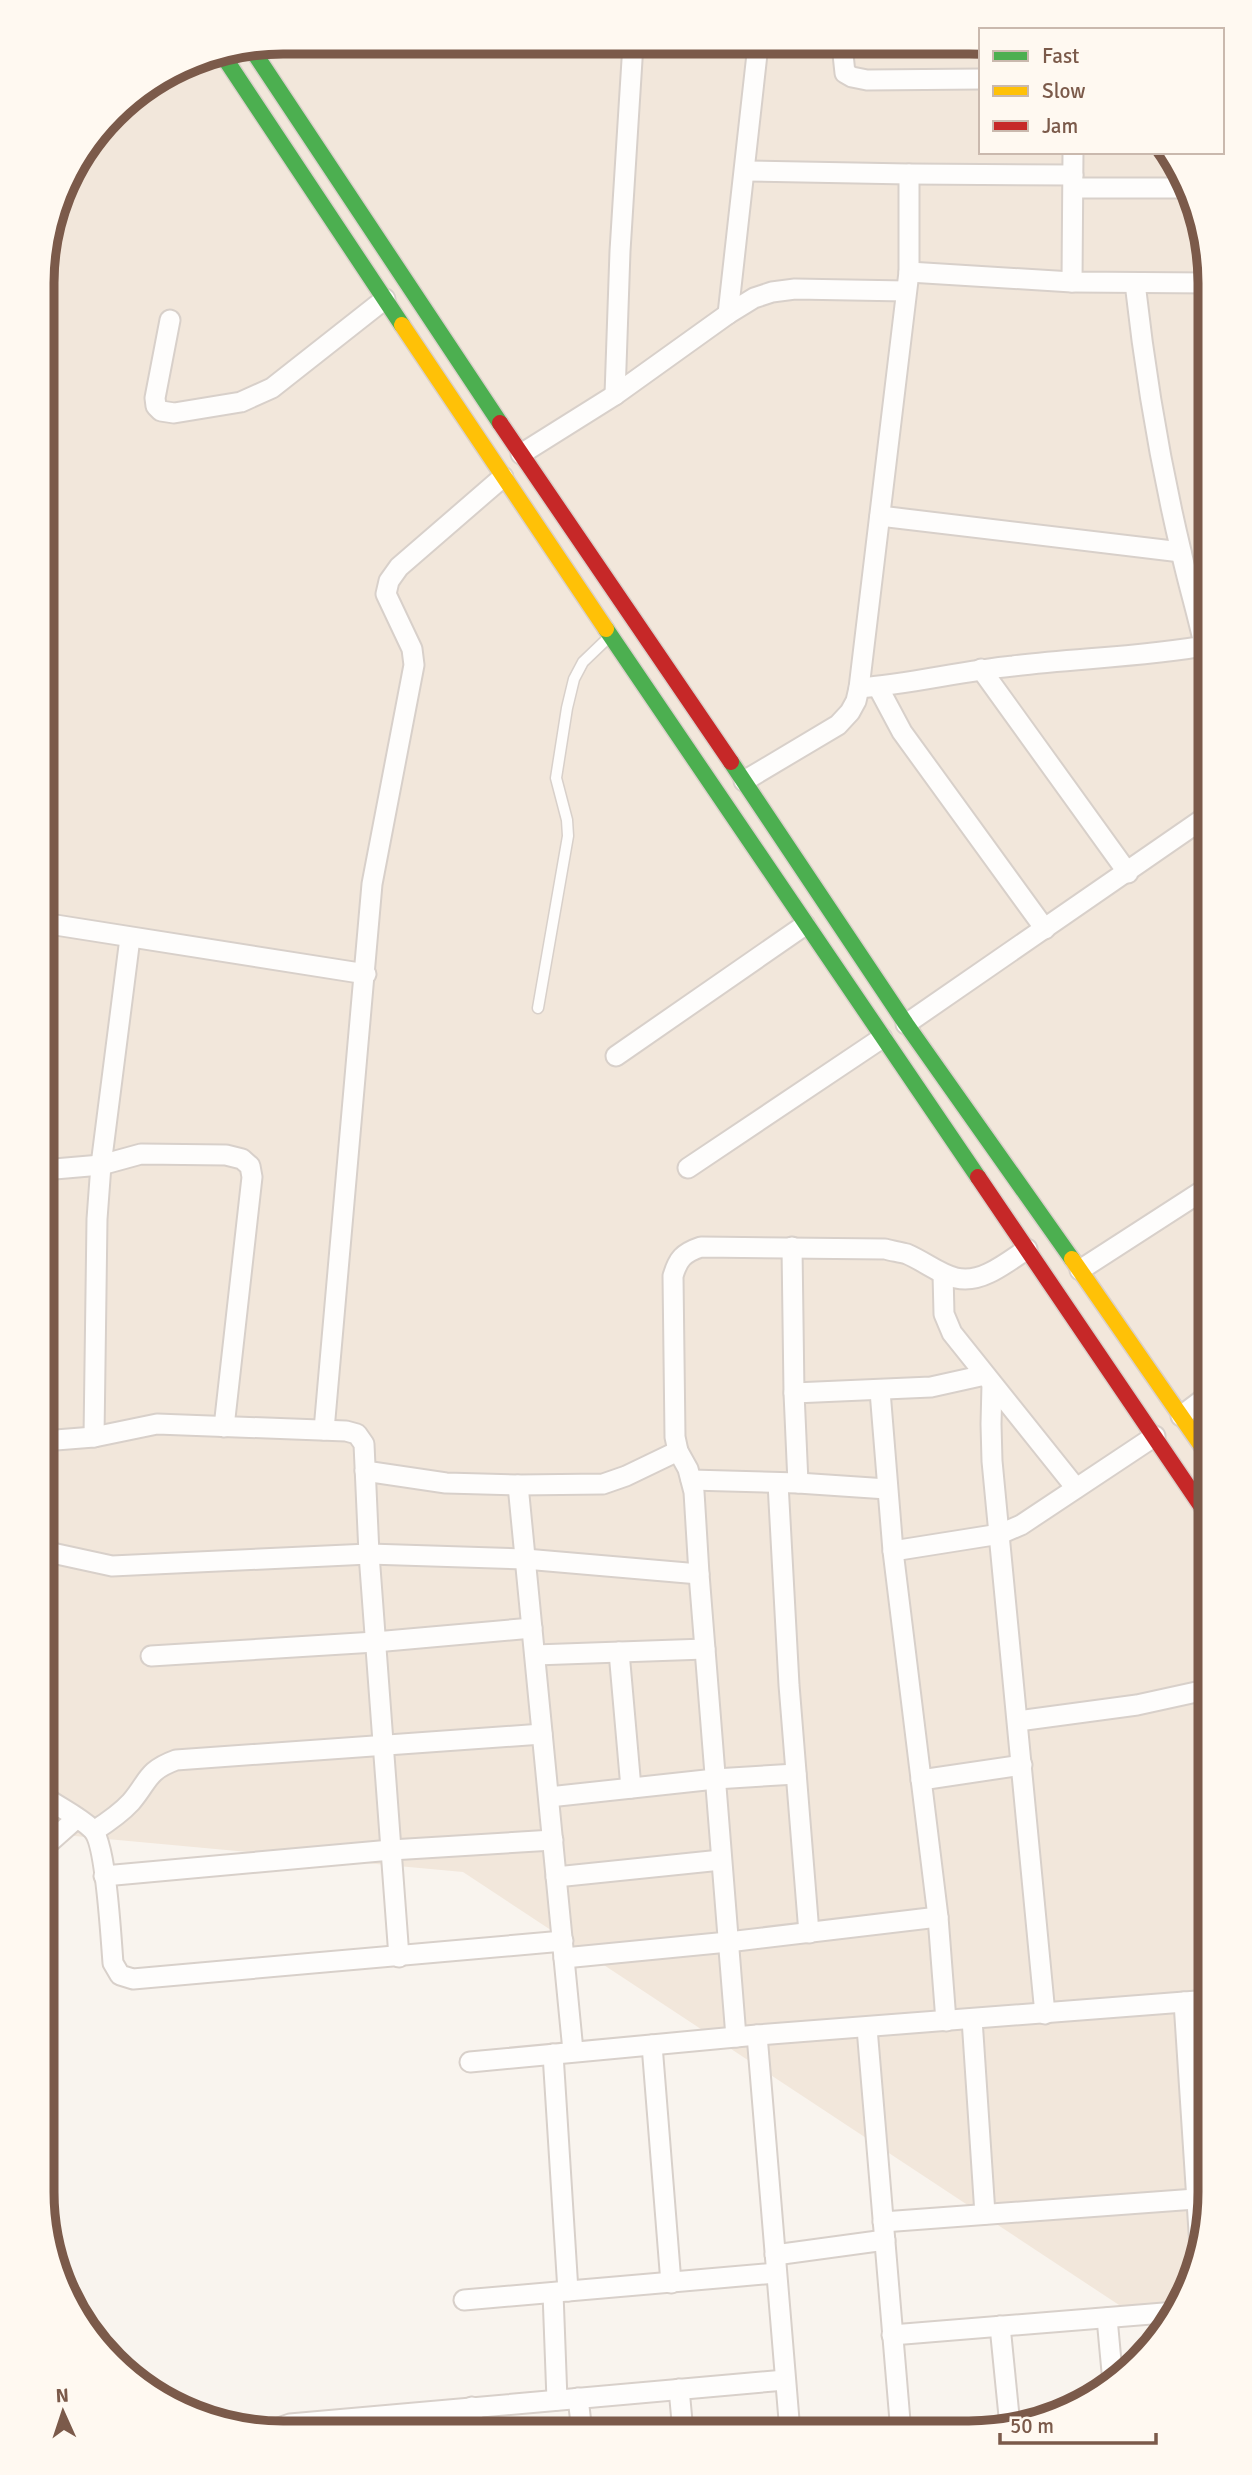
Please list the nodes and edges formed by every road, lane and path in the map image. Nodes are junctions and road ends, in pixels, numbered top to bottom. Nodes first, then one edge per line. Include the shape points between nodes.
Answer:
1 (632, 54) edge
2 (757, 54) edge
3 (842, 54) edge
4 (257, 57) edge
5 (227, 61) edge
6 (979, 79) edge
7 (1073, 154) edge
8 (745, 171) junction
9 (909, 174) junction
10 (1073, 181) junction
11 (1176, 187) edge
12 (907, 282) junction
13 (1072, 282) junction
14 (1198, 282) edge
15 (1135, 283) junction
16 (385, 299) junction
17 (728, 314) junction
18 (170, 320) dead end
19 (615, 395) junction
20 (521, 454) junction
21 (503, 477) junction
22 (880, 516) junction
23 (1181, 552) junction
24 (1198, 611) edge
25 (610, 636) junction
26 (1198, 647) edge
27 (981, 669) junction
28 (869, 688) junction
29 (744, 781) junction
30 (1198, 823) edge
31 (1128, 873) junction
32 (55, 925) edge
33 (805, 925) junction
34 (1045, 929) junction
35 (130, 938) junction
36 (366, 974) junction
37 (538, 1008) dead end
38 (906, 1024) junction
39 (882, 1038) junction
40 (616, 1056) dead end
41 (101, 1165) junction
42 (688, 1168) dead end
43 (55, 1169) edge
44 (1198, 1194) edge
45 (792, 1247) junction
46 (1027, 1249) junction
47 (1080, 1270) junction
48 (943, 1274) junction
49 (989, 1379) junction
50 (880, 1391) junction
51 (793, 1393) junction
52 (1197, 1404) edge
53 (1181, 1416) junction
54 (224, 1427) junction
55 (324, 1430) junction
56 (1155, 1436) junction
57 (94, 1437) junction
58 (54, 1440) edge
59 (1197, 1440) edge
60 (678, 1451) junction
61 (365, 1471) junction
62 (691, 1480) junction
63 (778, 1483) junction
64 (798, 1483) junction
65 (519, 1485) junction
66 (1076, 1488) junction
67 (887, 1489) junction
68 (1197, 1500) edge
69 (1000, 1534) junction
70 (893, 1552) junction
71 (54, 1553) edge
72 (369, 1554) junction
73 (525, 1559) junction
74 (699, 1574) junction
75 (532, 1628) junction
76 (375, 1642) junction
77 (705, 1649) junction
78 (619, 1652) junction
79 (534, 1655) junction
80 (151, 1656) dead end
81 (1197, 1692) edge
82 (1018, 1721) junction
83 (542, 1734) junction
84 (383, 1745) junction
85 (1022, 1765) junction
86 (796, 1774) junction
87 (715, 1779) junction
88 (921, 1780) junction
89 (631, 1788) junction
90 (549, 1797) junction
91 (54, 1803) edge
92 (77, 1818) junction
93 (94, 1831) junction
94 (54, 1838) edge
95 (553, 1840) junction
96 (391, 1850) junction
97 (721, 1860) junction
98 (104, 1876) junction
99 (556, 1877) junction
100 (938, 1917) junction
101 (809, 1933) junction
102 (728, 1942) junction
103 (563, 1950) junction
104 (399, 1956) junction
105 (1197, 2001) edge
106 (1184, 2002) junction
107 (1045, 2014) junction
108 (972, 2020) junction
109 (946, 2021) junction
110 (867, 2028) junction
111 (757, 2035) junction
112 (736, 2037) junction
113 (652, 2045) junction
114 (573, 2052) junction
115 (553, 2054) junction
116 (470, 2062) dead end
117 (1197, 2136) edge
118 (1197, 2198) edge
119 (985, 2214) junction
120 (884, 2231) junction
121 (776, 2264) junction
122 (671, 2283) junction
123 (560, 2292) junction
124 (464, 2300) dead end
125 (1162, 2313) edge
126 (1107, 2318) junction
127 (1000, 2326) junction
128 (892, 2335) junction
129 (1112, 2370) edge
130 (785, 2380) junction
131 (678, 2389) junction
132 (578, 2398) junction
133 (557, 2400) junction
134 (472, 2407) junction
135 (1009, 2417) edge
136 (386, 2421) edge
137 (473, 2421) edge
138 (581, 2421) edge
139 (682, 2421) edge
140 (789, 2421) edge
141 (900, 2421) edge

1 - 19 street
2 - 8 street
3 - 6 street via 845,73 867,80
4 - 20 highway
5 - 16 highway
7 - 10 street
8 - 9 street
8 - 17 street
9 - 10 street
9 - 12 street
10 - 11 street
10 - 13 street
12 - 13 street
12 - 17 street via 772,292
12 - 22 street
13 - 15 street
14 - 15 street
15 - 23 street via 1143,359
16 - 18 street via 271,388 241,402 174,413 161,411 155,398
16 - 21 highway
17 - 19 street
19 - 20 street
20 - 29 highway
21 - 25 highway
21 - 36 street via 399,567 389,581 386,594 412,649 414,665 372,884
22 - 23 street
22 - 28 street
23 - 24 street
25 - 33 highway
25 - 37 lane via 583,662 573,679 567,708 556,778 568,836
26 - 27 street
27 - 28 street
27 - 31 street
28 - 29 street via 838,724
28 - 34 street
29 - 38 highway
30 - 31 street
31 - 34 street
32 - 35 street
33 - 39 highway
33 - 40 street
34 - 38 street
35 - 36 street
35 - 41 street
36 - 55 street
38 - 47 highway
39 - 42 street
39 - 46 highway
41 - 43 street
41 - 54 street via 163,1153 226,1155 250,1166
41 - 57 street
44 - 47 street
45 - 48 street via 885,1249 906,1254
45 - 51 street
45 - 60 street via 701,1247 677,1260 673,1276
46 - 48 street via 976,1278 960,1280
46 - 56 highway
47 - 53 highway
48 - 49 street via 944,1314 952,1333
49 - 50 street
49 - 66 street
49 - 69 street
50 - 51 street
50 - 67 street
51 - 64 street
52 - 53 street
53 - 59 highway
54 - 55 street
54 - 57 street via 157,1424
55 - 61 street via 357,1434 364,1444
56 - 66 street
56 - 68 highway
57 - 58 street
60 - 62 street
60 - 65 street via 603,1484
61 - 65 street via 446,1483
61 - 72 street
62 - 63 street
62 - 74 street
63 - 64 street
63 - 86 street
64 - 67 street
65 - 73 street
66 - 69 street
67 - 70 street
69 - 70 street
69 - 82 street
70 - 88 street
71 - 72 street via 112,1566
72 - 73 street
72 - 76 street
73 - 74 street
73 - 75 street
74 - 77 street
75 - 76 street
75 - 79 street
76 - 80 street
76 - 84 street
77 - 78 street
77 - 87 street
78 - 79 street
78 - 89 street
79 - 83 street
81 - 82 street
82 - 85 street
83 - 84 street
83 - 90 street
84 - 93 street via 176,1760 158,1767 116,1817
84 - 96 street
85 - 88 street
85 - 107 street
86 - 87 street
86 - 101 street
87 - 89 street
87 - 97 street
88 - 100 street
89 - 90 street
90 - 95 street
91 - 92 street
92 - 93 street
92 - 94 street
93 - 98 street
95 - 96 street
95 - 99 street
96 - 98 street
96 - 104 street
97 - 99 street
97 - 102 street
98 - 104 street via 113,1963 120,1975 133,1979
99 - 103 street
100 - 101 street
100 - 109 street
101 - 102 street
102 - 103 street
102 - 112 street
103 - 104 street
103 - 114 street
105 - 106 street
106 - 107 street
106 - 117 street
107 - 108 street
108 - 109 street
108 - 119 street
109 - 110 street
110 - 111 street
110 - 120 street
111 - 112 street
111 - 121 street
112 - 113 street
113 - 114 street
113 - 122 street
114 - 115 street
115 - 116 street
115 - 123 street
118 - 119 street
119 - 120 street
120 - 121 street
120 - 128 street
121 - 122 street
121 - 130 street
122 - 123 street
123 - 124 street
123 - 133 street
125 - 126 street
126 - 127 street
126 - 129 street
127 - 128 street
127 - 135 street
128 - 141 street
130 - 131 street
130 - 140 street
131 - 132 street
131 - 139 street
132 - 133 street
132 - 138 street
133 - 134 street
134 - 136 street
134 - 137 street

